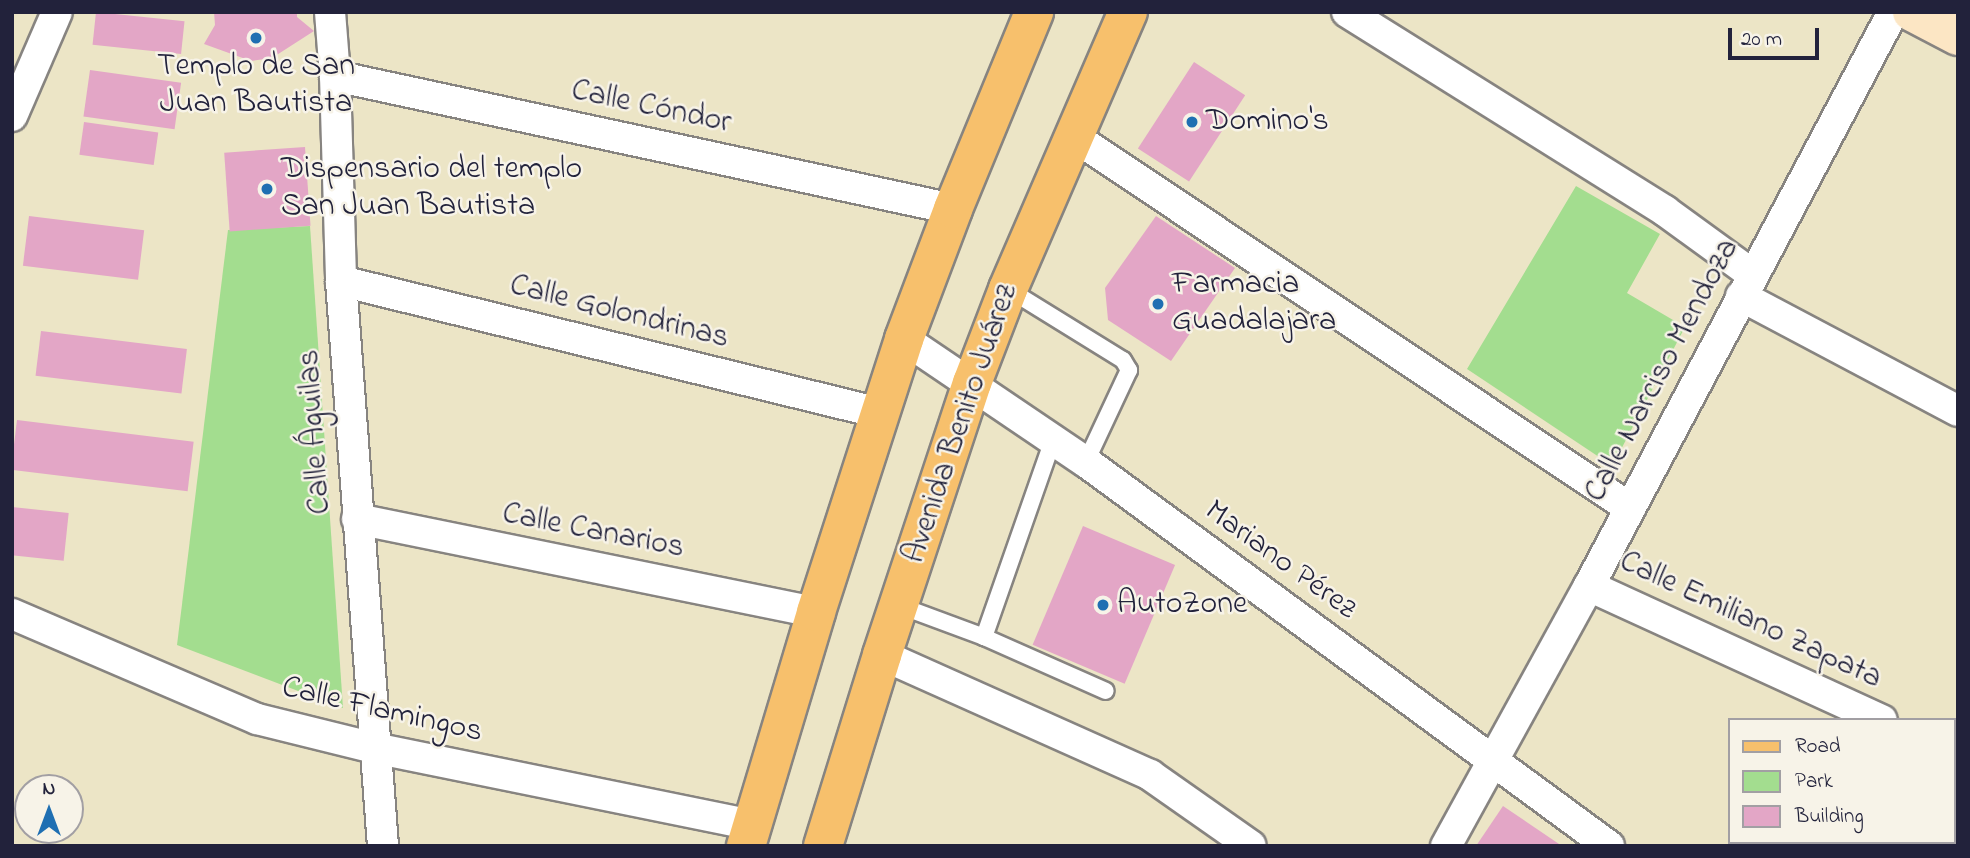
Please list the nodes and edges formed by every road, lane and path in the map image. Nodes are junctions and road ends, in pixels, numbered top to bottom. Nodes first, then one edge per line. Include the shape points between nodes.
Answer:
1 (57, 12) edge
2 (330, 12) edge
3 (1034, 12) edge
4 (1128, 12) edge
5 (1347, 12) edge
6 (1893, 12) edge
7 (1912, 12) edge
8 (1958, 36) edge
9 (335, 76) junction
10 (12, 116) edge
11 (1073, 136) junction
12 (953, 209) junction
13 (341, 281) junction
14 (1747, 286) junction
15 (1008, 289) junction
16 (904, 339) junction
17 (972, 383) junction
18 (1958, 411) edge
19 (880, 413) junction
20 (1053, 440) junction
21 (1086, 462) junction
22 (1630, 508) junction
23 (357, 519) junction
24 (1589, 586) junction
25 (898, 605) junction
26 (816, 612) junction
27 (12, 614) edge
28 (984, 637) junction
29 (882, 655) junction
30 (1106, 691) dead end
31 (1878, 718) edge
32 (374, 748) junction
33 (1491, 759) junction
34 (749, 836) edge
35 (383, 846) edge
36 (823, 846) edge
37 (1251, 846) edge
38 (1446, 846) edge
39 (1609, 846) edge

1 - 10 street
2 - 9 street, Calle Águilas
3 - 12 main road
4 - 11 main road, Avenida Benito Juárez
5 - 14 street via 1665,211
6 - 14 street, Calle Narciso Mendoza
7 - 8 street
9 - 12 street, Calle Cóndor
9 - 13 street, Calle Águilas
11 - 15 main road, Avenida Benito Juárez
11 - 22 street, Calle Emiliano Zapata
12 - 16 main road
13 - 19 street, Calle Golondrinas
13 - 23 street, Calle Águilas
14 - 18 street
14 - 22 street, Calle Narciso Mendoza
15 - 17 main road, Avenida Benito Juárez
15 - 21 lane via 1123,360 1129,370
16 - 17 street, Mariano Pérez
16 - 19 main road
17 - 20 street, Mariano Pérez
17 - 25 main road, Avenida Benito Juárez
19 - 26 main road
20 - 21 street, Mariano Pérez
20 - 28 lane
21 - 33 street, Mariano Pérez
22 - 24 street, Calle Narciso Mendoza
23 - 26 street, Calle Canarios
23 - 32 street, Calle Águilas
24 - 31 street, Calle Emiliano Zapata
24 - 33 street, Calle Narciso Mendoza
25 - 28 lane
25 - 29 main road, Avenida Benito Juárez
26 - 34 main road
27 - 32 street, Calle Flamingos via 257,719
28 - 30 lane
29 - 36 main road, Avenida Benito Juárez
29 - 37 street via 1150,775
32 - 34 street, Calle Flamingos
32 - 35 street, Calle Águilas
33 - 38 street, Calle Narciso Mendoza
33 - 39 street, Mariano Pérez

